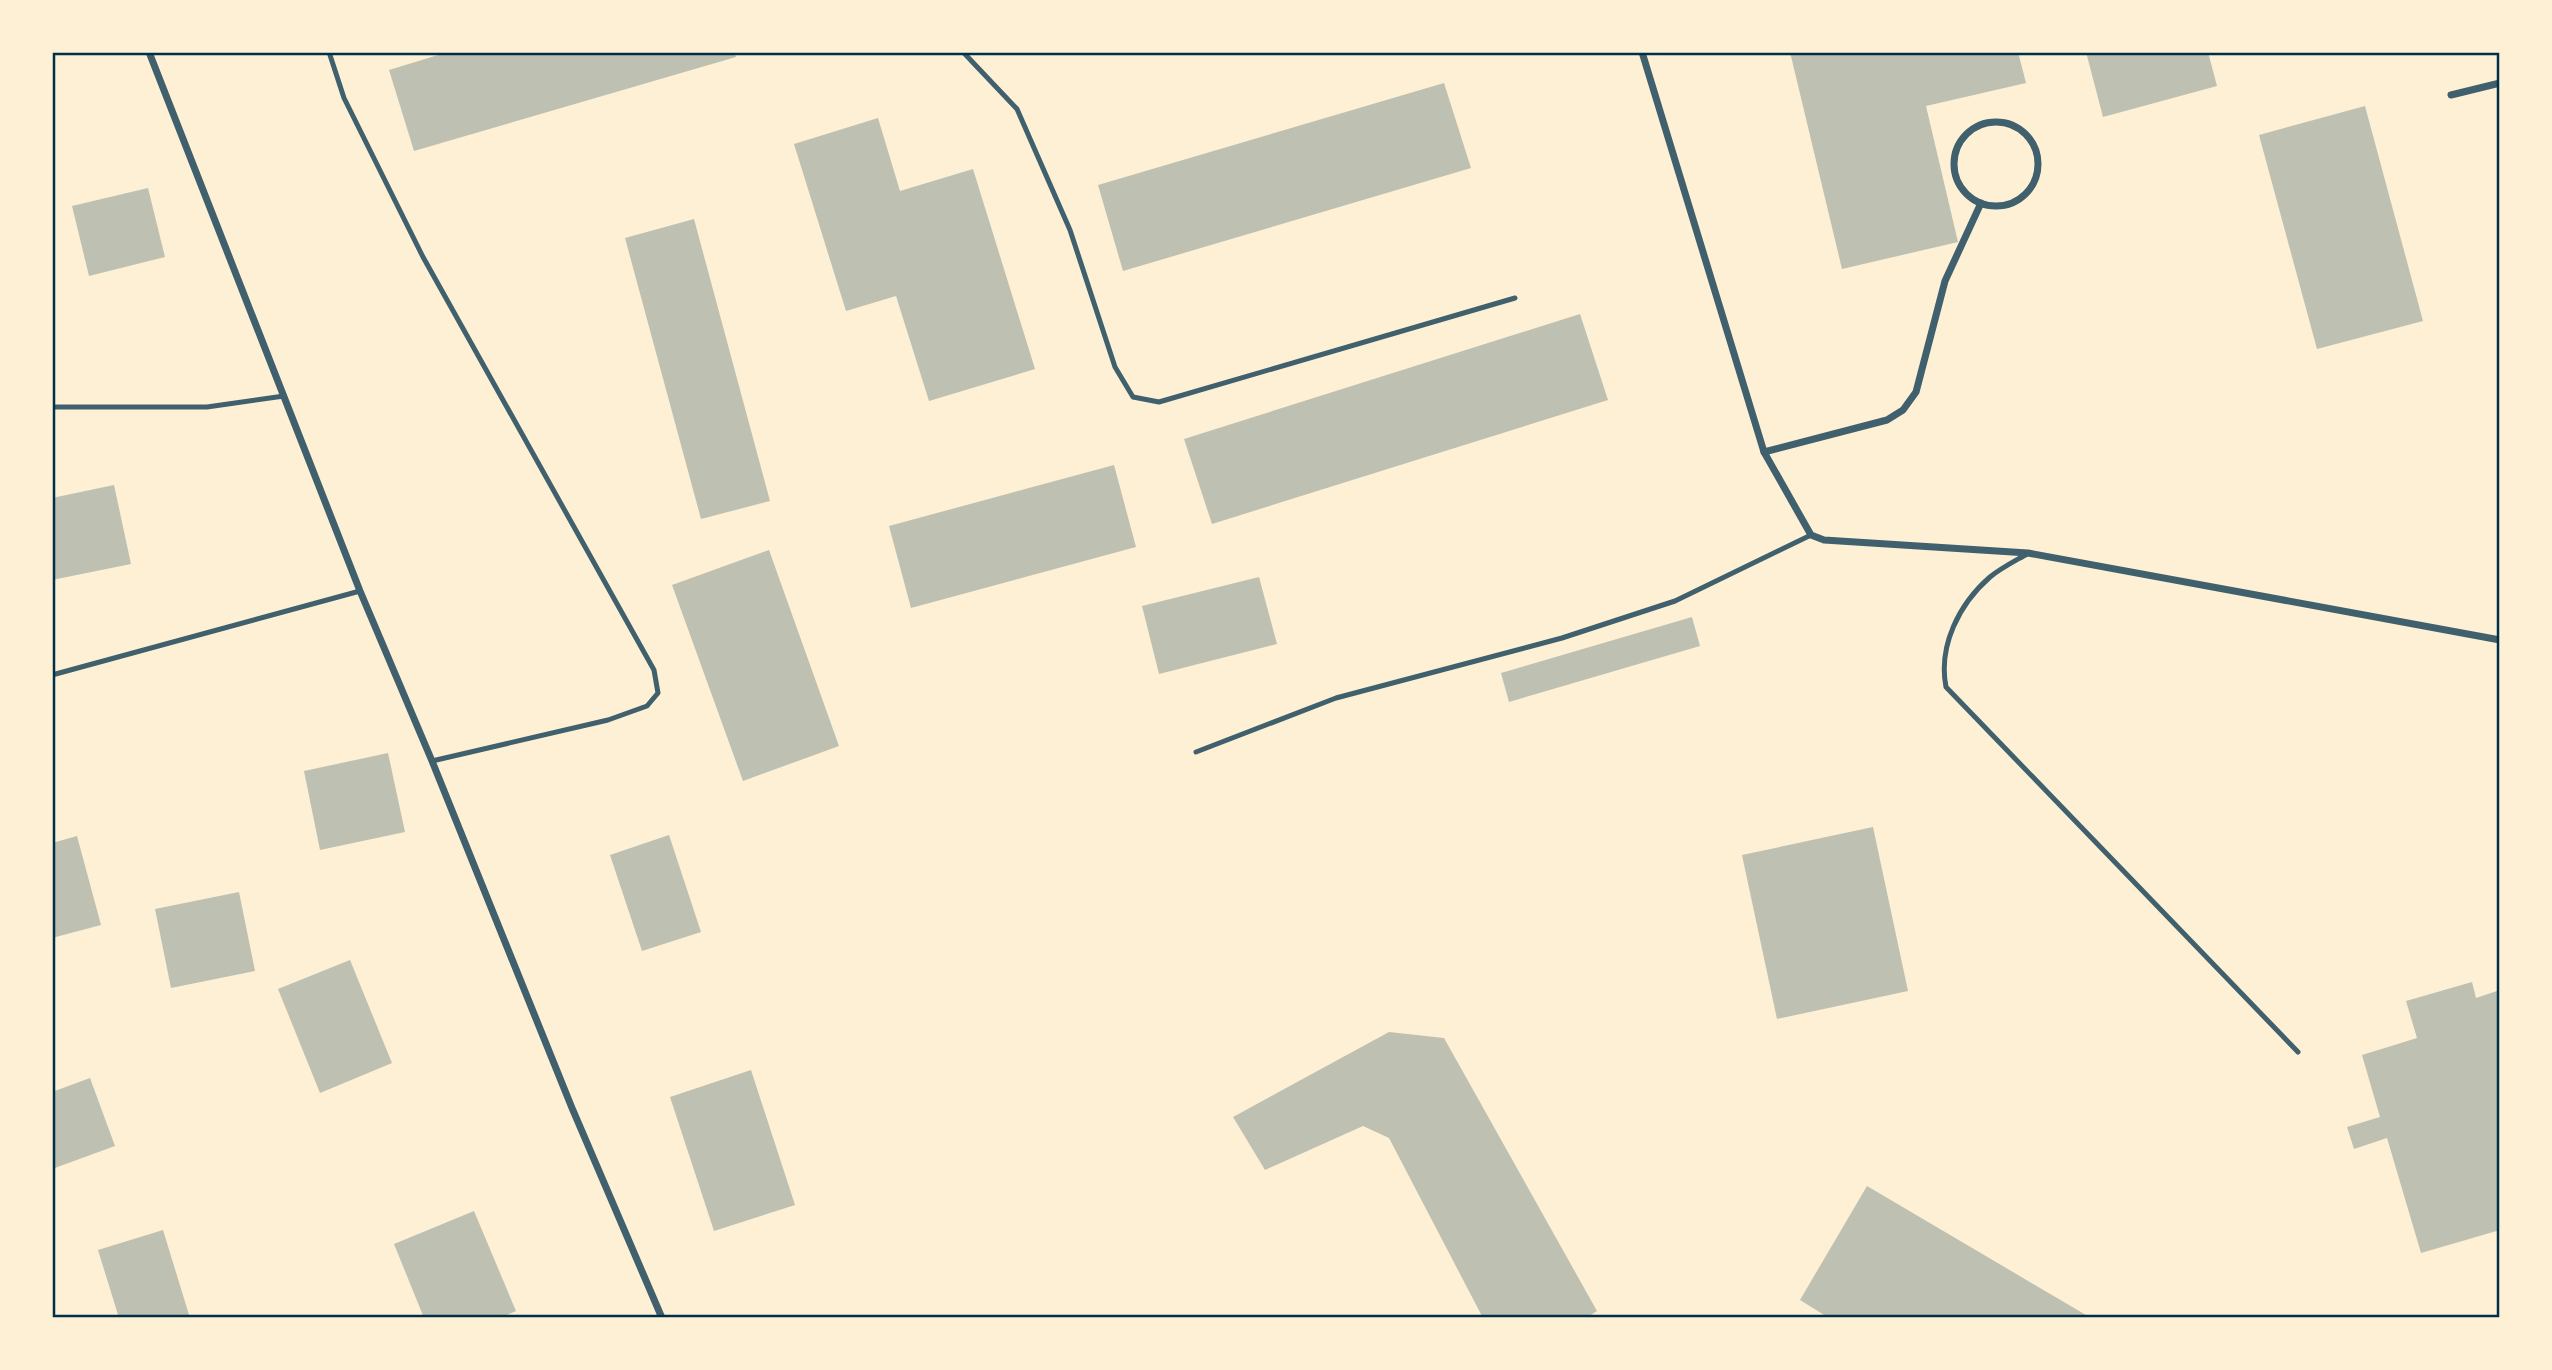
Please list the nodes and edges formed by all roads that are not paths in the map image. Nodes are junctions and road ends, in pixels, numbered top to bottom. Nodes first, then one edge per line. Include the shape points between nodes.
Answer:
1 (149, 52) edge
2 (329, 52) edge
3 (962, 52) edge
4 (1642, 52) edge
5 (2500, 83) edge
6 (2451, 95) dead end
7 (1981, 203) junction
8 (1515, 298) dead end
9 (284, 396) junction
10 (52, 407) edge
11 (1764, 452) junction
12 (1811, 535) junction
13 (2028, 553) junction
14 (360, 592) junction
15 (2500, 640) edge
16 (52, 675) edge
17 (1196, 752) dead end
18 (432, 761) junction
19 (2298, 1052) dead end
20 (662, 1318) edge

1 - 9 street
2 - 18 lane via 344,98 423,257 654,670 658,693 647,706 608,720
3 - 8 lane via 1017,109 1070,230 1115,367 1133,397 1159,402
4 - 11 street
5 - 6 street
7 - 7 street via 2001,206 2020,199 2034,184 2039,164 2035,145 2021,130 2002,122 1982,124 1965,135 1955,153 1955,173 1964,191
7 - 11 street via 1945,281 1916,392 1903,410 1887,420
9 - 10 lane via 207,407
9 - 14 street
11 - 12 street
12 - 13 street via 1824,540
12 - 17 lane via 1675,601 1562,638 1336,698
13 - 15 street
13 - 19 lane via 1991,576 1966,602 1946,645 1942,670 1946,687
14 - 16 lane
14 - 18 street
18 - 20 street

